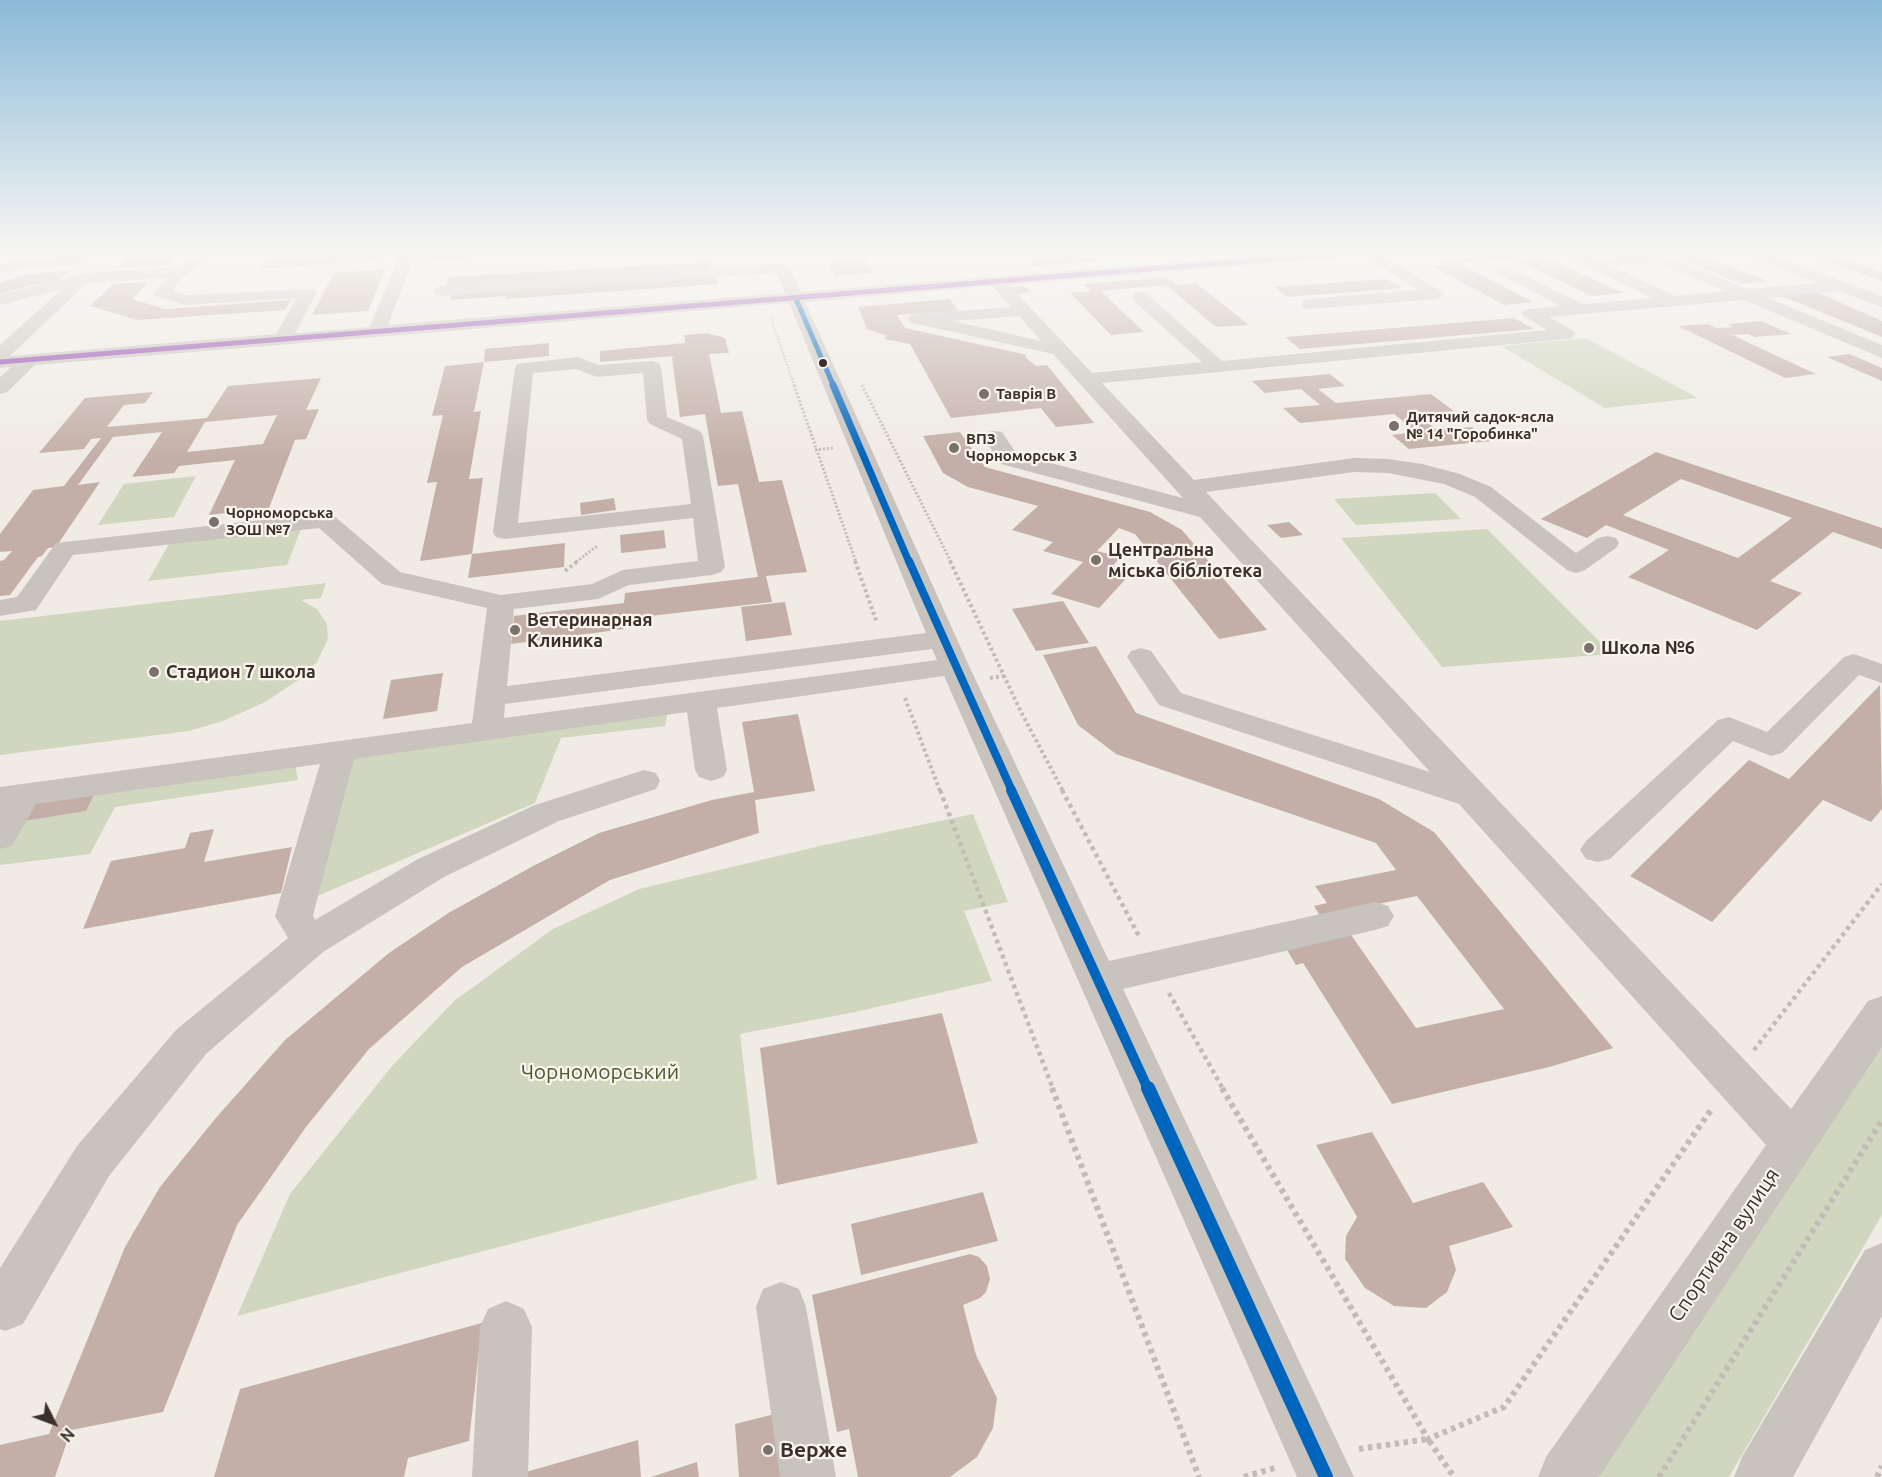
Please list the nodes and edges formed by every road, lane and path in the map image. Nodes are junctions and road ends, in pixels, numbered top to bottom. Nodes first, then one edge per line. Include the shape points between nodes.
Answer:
1 (38, 320) edge
2 (294, 320) edge
3 (382, 320) edge
4 (529, 320) edge
5 (578, 320) edge
6 (772, 320) edge
7 (805, 320) edge
8 (921, 320) edge
9 (1031, 320) edge
10 (1166, 320) edge
11 (1541, 320) edge
12 (1807, 320) edge
13 (287, 332) junction
14 (377, 332) junction
15 (578, 347) junction
16 (1059, 350) junction
17 (1882, 352) edge
18 (0, 355) edge
19 (30, 359) junction
20 (0, 362) edge
21 (1218, 367) junction
22 (1086, 379) junction
23 (862, 383) dead end
24 (0, 388) edge
25 (994, 436) dead end
26 (1187, 488) junction
27 (703, 510) junction
28 (1209, 512) junction
29 (635, 518) junction
30 (1607, 543) dead end
31 (514, 602) junction
32 (0, 608) edge
33 (948, 652) junction
34 (1141, 657) dead end
35 (891, 660) junction
36 (1882, 674) edge
37 (491, 697) junction
38 (701, 701) junction
39 (487, 731) junction
40 (340, 752) junction
41 (711, 770) dead end
42 (644, 781) dead end
43 (12, 797) edge
44 (1473, 798) junction
45 (0, 837) edge
46 (1598, 850) dead end
47 (1882, 884) edge
48 (1375, 916) dead end
49 (309, 942) junction
50 (1155, 966) junction
51 (1098, 979) junction
52 (1882, 1013) edge
53 (1733, 1078) junction
54 (1882, 1120) edge
55 (1794, 1143) junction
56 (1877, 1293) edge
57 (5, 1306) dead end
58 (781, 1307) dead end
59 (506, 1327) dead end
60 (1882, 1466) edge
61 (500, 1477) edge
62 (808, 1477) edge
63 (1199, 1477) edge
64 (1326, 1477) edge
65 (1566, 1477) edge
66 (1659, 1477) edge
67 (1762, 1477) edge
68 (1877, 1477) edge

1 - 18 street
2 - 13 street
3 - 14 street
4 - 14 street
5 - 15 street
6 - 35 path
7 - 33 street
8 - 16 street
9 - 16 street
10 - 21 street
11 - 21 street via 1566,334
12 - 17 street
13 - 14 street
13 - 19 street via 131,337 117,353
15 - 27 street via 597,371 651,367 657,420 692,436
15 - 29 street via 524,368 505,532
16 - 22 street
19 - 20 street
19 - 24 street
21 - 22 street
22 - 26 street
23 - 50 path via 1021,712
25 - 28 street via 1009,459
26 - 28 street
26 - 30 street via 1354,465 1389,466 1452,479 1483,492 1576,565
27 - 29 street
27 - 31 street via 712,567 623,578 598,591
28 - 44 street
29 - 31 path
31 - 32 street via 391,578 324,520 65,548 26,604
31 - 37 street
33 - 35 street
33 - 51 street
34 - 44 street via 1170,699
35 - 37 street
35 - 38 street
35 - 63 path
36 - 46 street via 1854,663 1772,746 1729,727
37 - 39 street
38 - 39 street
38 - 41 street
39 - 40 street
40 - 43 street
40 - 49 street via 294,915
42 - 49 street via 547,813 431,868
43 - 45 street
44 - 53 street
47 - 53 path
48 - 50 street
49 - 57 street via 191,1042 93,1161
50 - 51 street
50 - 53 path via 1191,1035 1428,1439 1504,1407
51 - 64 street
52 - 55 street, Спортивна вулиця
53 - 55 street
54 - 66 path
55 - 65 street, Спортивна вулиця
56 - 67 street
58 - 62 street
59 - 61 street
60 - 68 path

